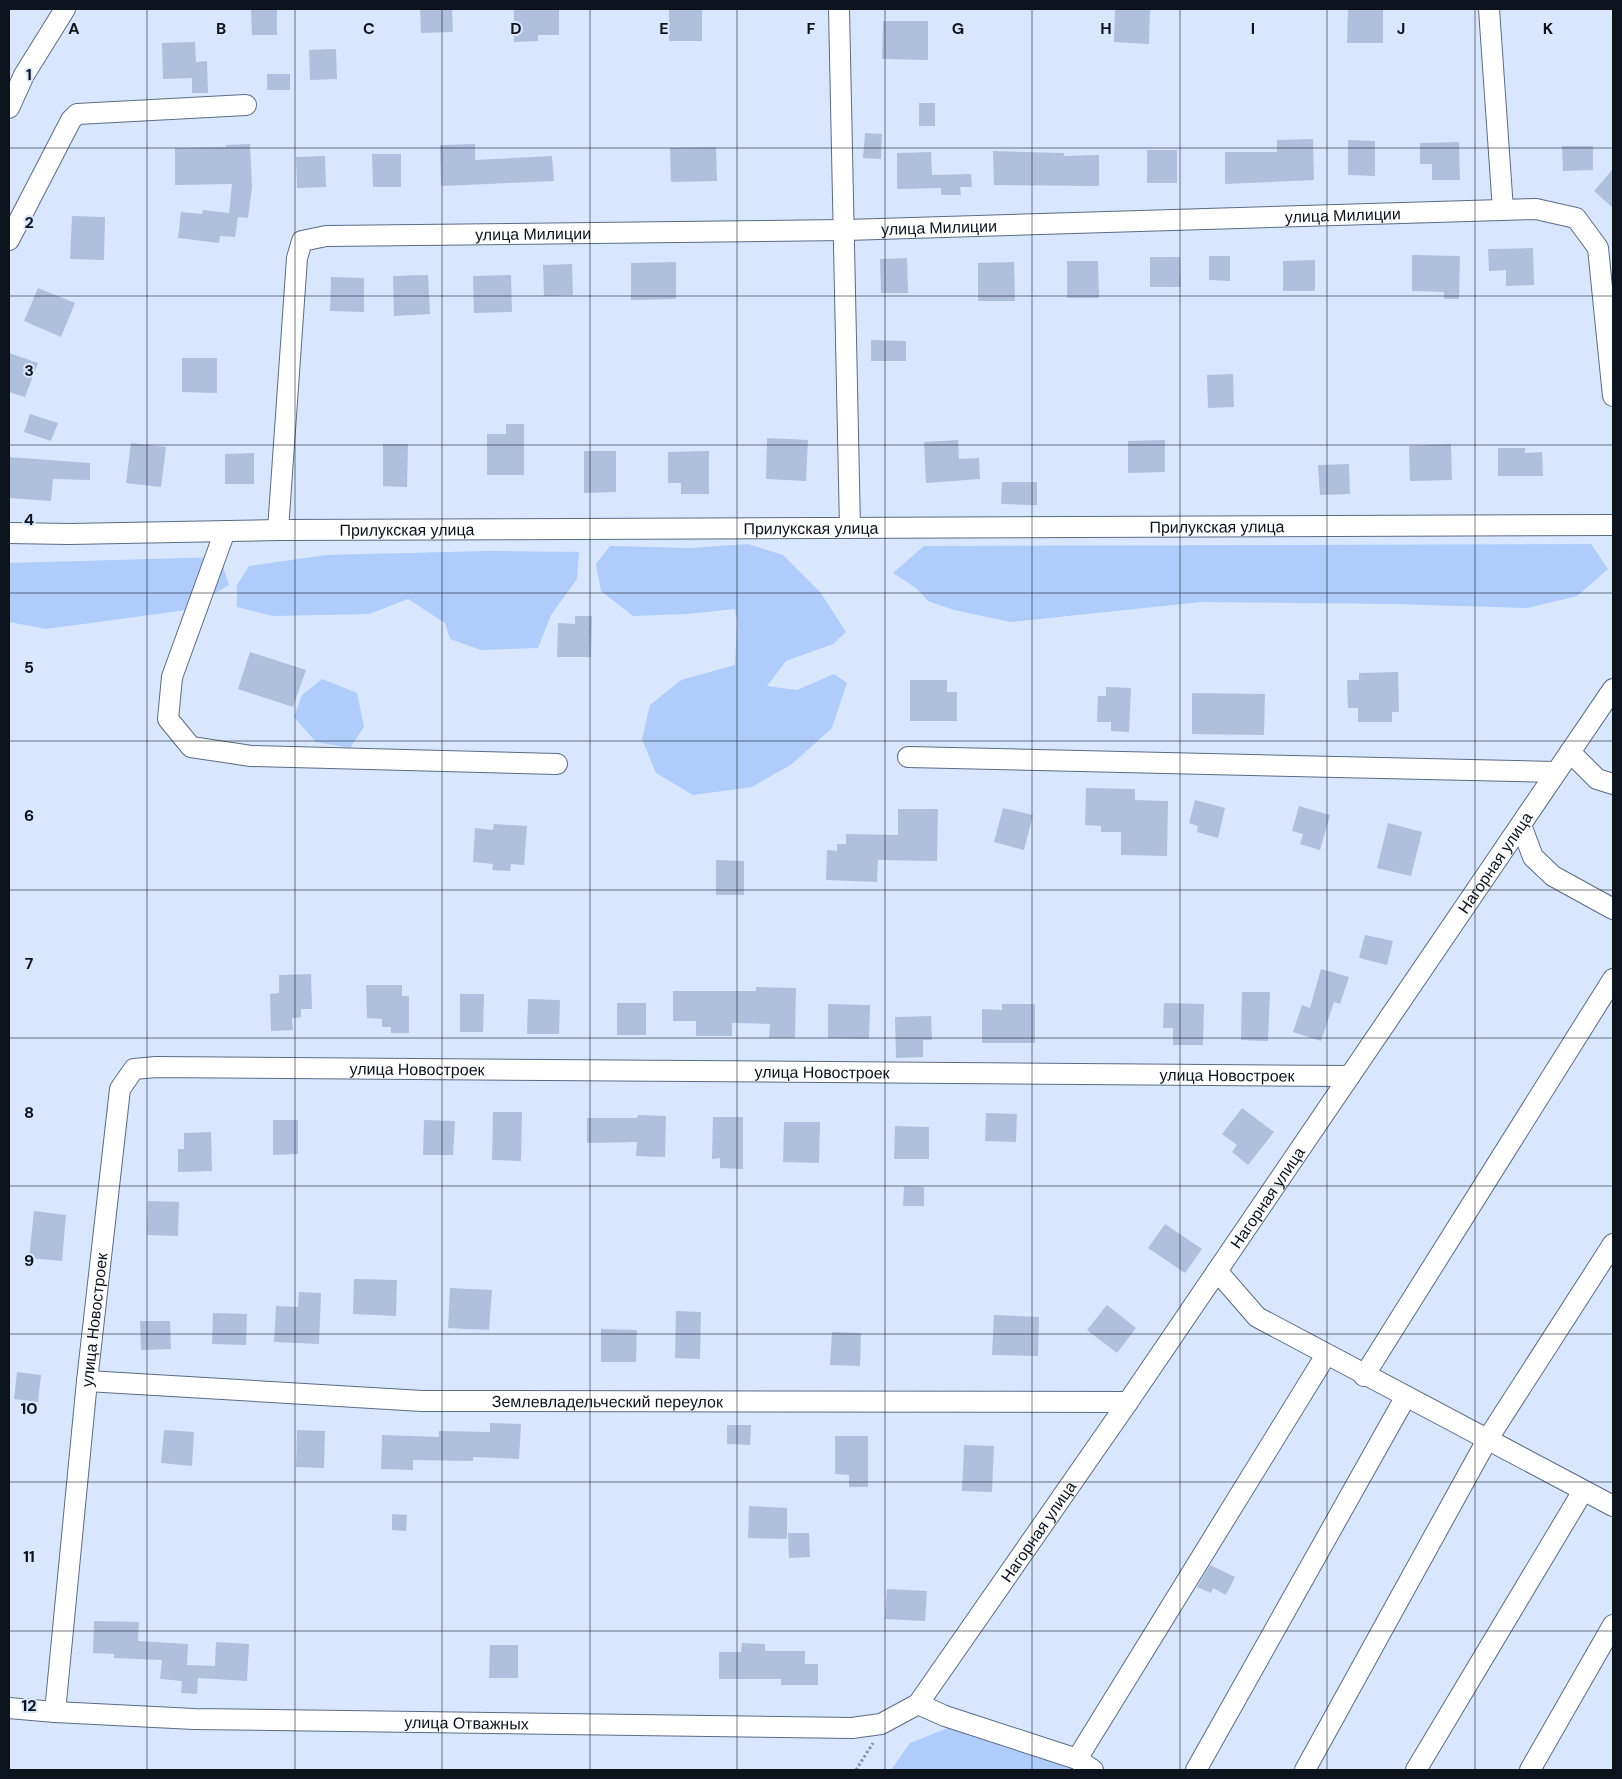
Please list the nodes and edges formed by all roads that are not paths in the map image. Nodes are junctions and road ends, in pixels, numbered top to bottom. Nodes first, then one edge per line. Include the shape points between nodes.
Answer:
1 (65, 9) edge
2 (839, 9) edge
3 (1489, 9) edge
4 (246, 105) dead end
5 (9, 108) edge
6 (1503, 210) junction
7 (844, 230) junction
8 (9, 240) edge
9 (1613, 396) edge
10 (1613, 525) edge
11 (850, 528) junction
12 (278, 530) junction
13 (225, 531) junction
14 (9, 533) edge
15 (1613, 689) edge
16 (1570, 752) junction
17 (908, 757) dead end
18 (557, 764) dead end
19 (1556, 772) junction
20 (1613, 784) edge
21 (1521, 825) junction
22 (1613, 909) edge
23 (1613, 979) edge
24 (1350, 1076) junction
25 (1613, 1244) edge
26 (1217, 1272) junction
27 (1326, 1355) junction
28 (1364, 1376) junction
29 (87, 1381) junction
30 (1405, 1398) junction
31 (1128, 1402) junction
32 (1488, 1440) junction
33 (1583, 1491) junction
34 (1613, 1506) edge
35 (1613, 1625) edge
36 (918, 1704) junction
37 (9, 1708) edge
38 (55, 1712) junction
39 (1085, 1765) edge
40 (1196, 1770) edge
41 (1305, 1770) edge
42 (1416, 1770) edge
43 (1530, 1770) edge

1 - 5 street via 24,75
2 - 7 street
3 - 6 street
4 - 8 street via 77,114
6 - 7 street, улица Милиции
6 - 9 street, улица Милиции via 1536,209 1576,218 1598,248
7 - 11 street
7 - 12 street, улица Милиции via 326,236 302,241 297,258
10 - 11 street, Прилукская улица
11 - 12 street, Прилукская улица
12 - 13 street, Прилукская улица
13 - 14 street, Прилукская улица
13 - 18 street via 172,677 168,719 191,747 251,756
15 - 16 street, Нагорная улица
16 - 19 street, Нагорная улица
16 - 20 street via 1597,779
17 - 19 street
19 - 21 street, Нагорная улица
21 - 22 street via 1534,857 1553,876
21 - 24 street, Нагорная улица
23 - 28 street
24 - 26 street, Нагорная улица
24 - 29 street, улица Новостроек via 134,1069 120,1089
25 - 32 street
26 - 27 street via 1257,1317
26 - 31 street, Нагорная улица
27 - 28 street
27 - 39 street
28 - 30 street
29 - 31 street, Землевладельческий переулок via 422,1401
29 - 38 street, улица Новостроек
30 - 32 street
30 - 40 street
31 - 36 street, Нагорная улица
32 - 33 street
32 - 41 street
33 - 34 street
33 - 42 street
35 - 43 street
36 - 38 street, улица Отважных via 881,1724 842,1728 194,1719
36 - 39 street
37 - 38 street, улица Отважных

